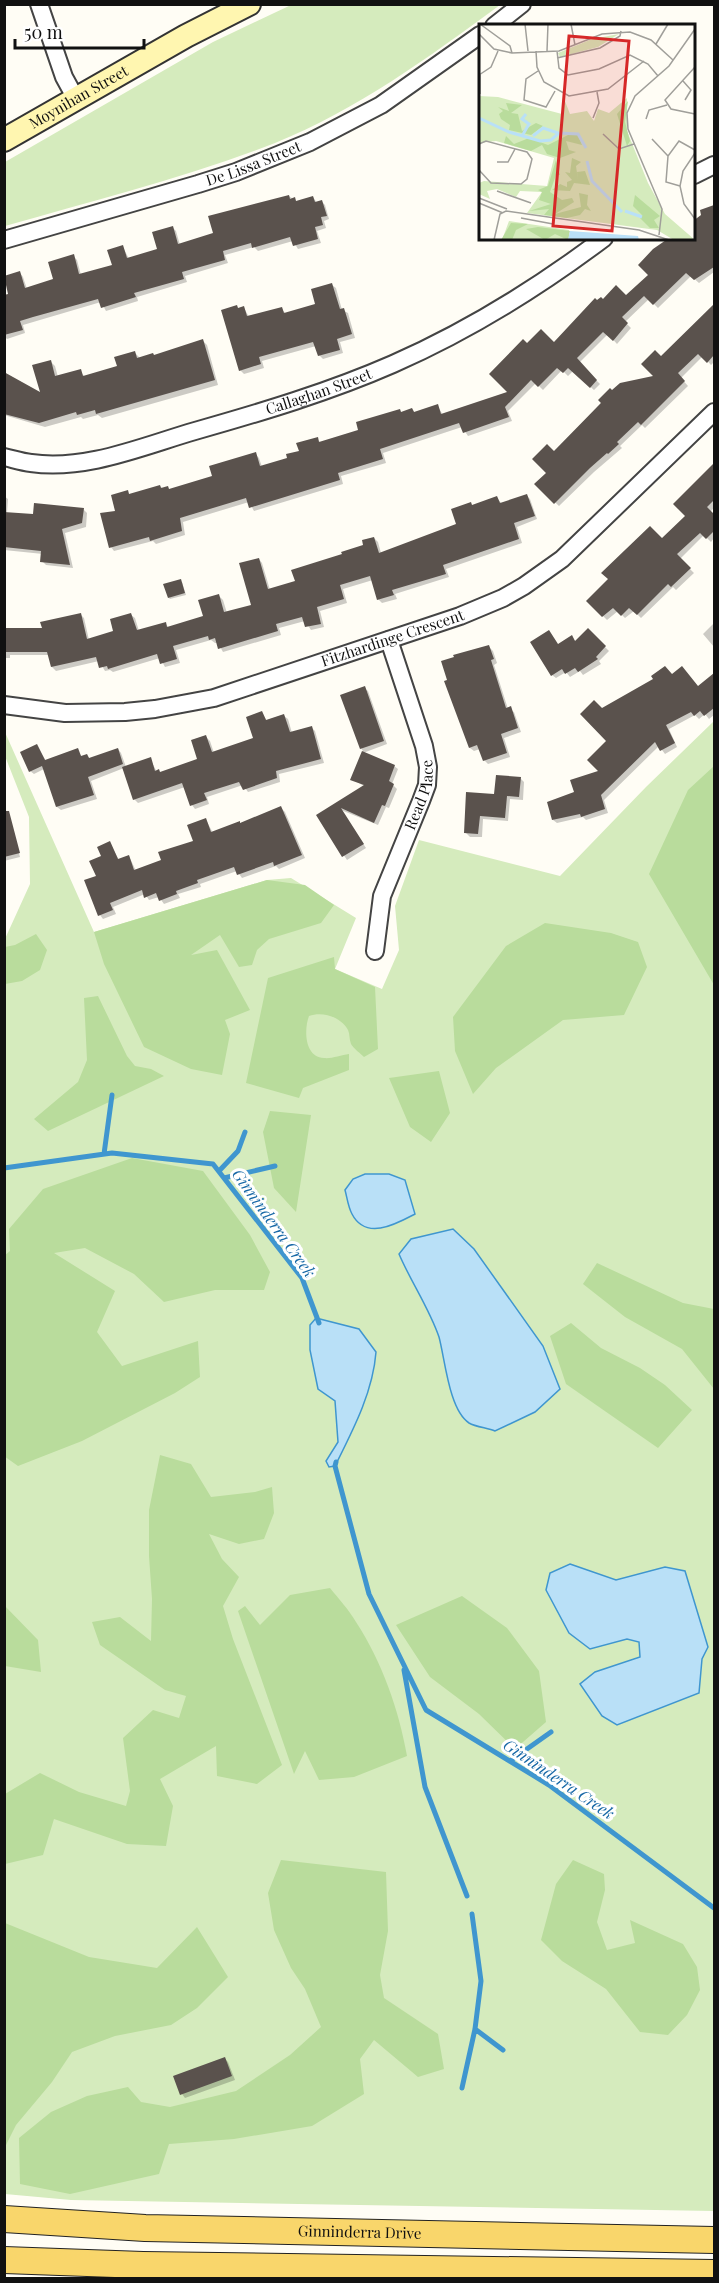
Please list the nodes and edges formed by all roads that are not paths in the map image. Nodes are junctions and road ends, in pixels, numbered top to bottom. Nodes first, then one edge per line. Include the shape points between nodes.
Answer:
1 (39, 4) edge
2 (249, 4) edge
3 (522, 4) edge
4 (497, 24) edge
5 (479, 36) edge
6 (76, 99) junction
7 (4, 140) edge
8 (714, 165) edge
9 (695, 174) edge
10 (4, 240) edge
11 (601, 240) edge
12 (714, 412) edge
13 (4, 457) edge
14 (389, 640) junction
15 (4, 705) edge
16 (375, 951) dead end
17 (4, 2219) edge
18 (714, 2240) edge
19 (4, 2260) edge
20 (714, 2273) edge

1 - 6 street via 64,77
2 - 6 street, Moynihan Street
3 - 4 street
5 - 10 street, De Lissa Street via 381,105 310,142 207,181
6 - 7 street, Moynihan Street
8 - 9 street
11 - 13 street, Callaghan Street via 513,301 433,345 307,398 104,458 68,464
12 - 14 street, Fitzhardinge Crescent via 562,559 524,586 460,616
14 - 15 street, Fitzhardinge Crescent via 214,698 155,709 65,712
14 - 16 street, Read Place via 424,746 428,777 422,801 382,896
17 - 18 main road, Ginninderra Drive via 145,2228
19 - 20 main road

